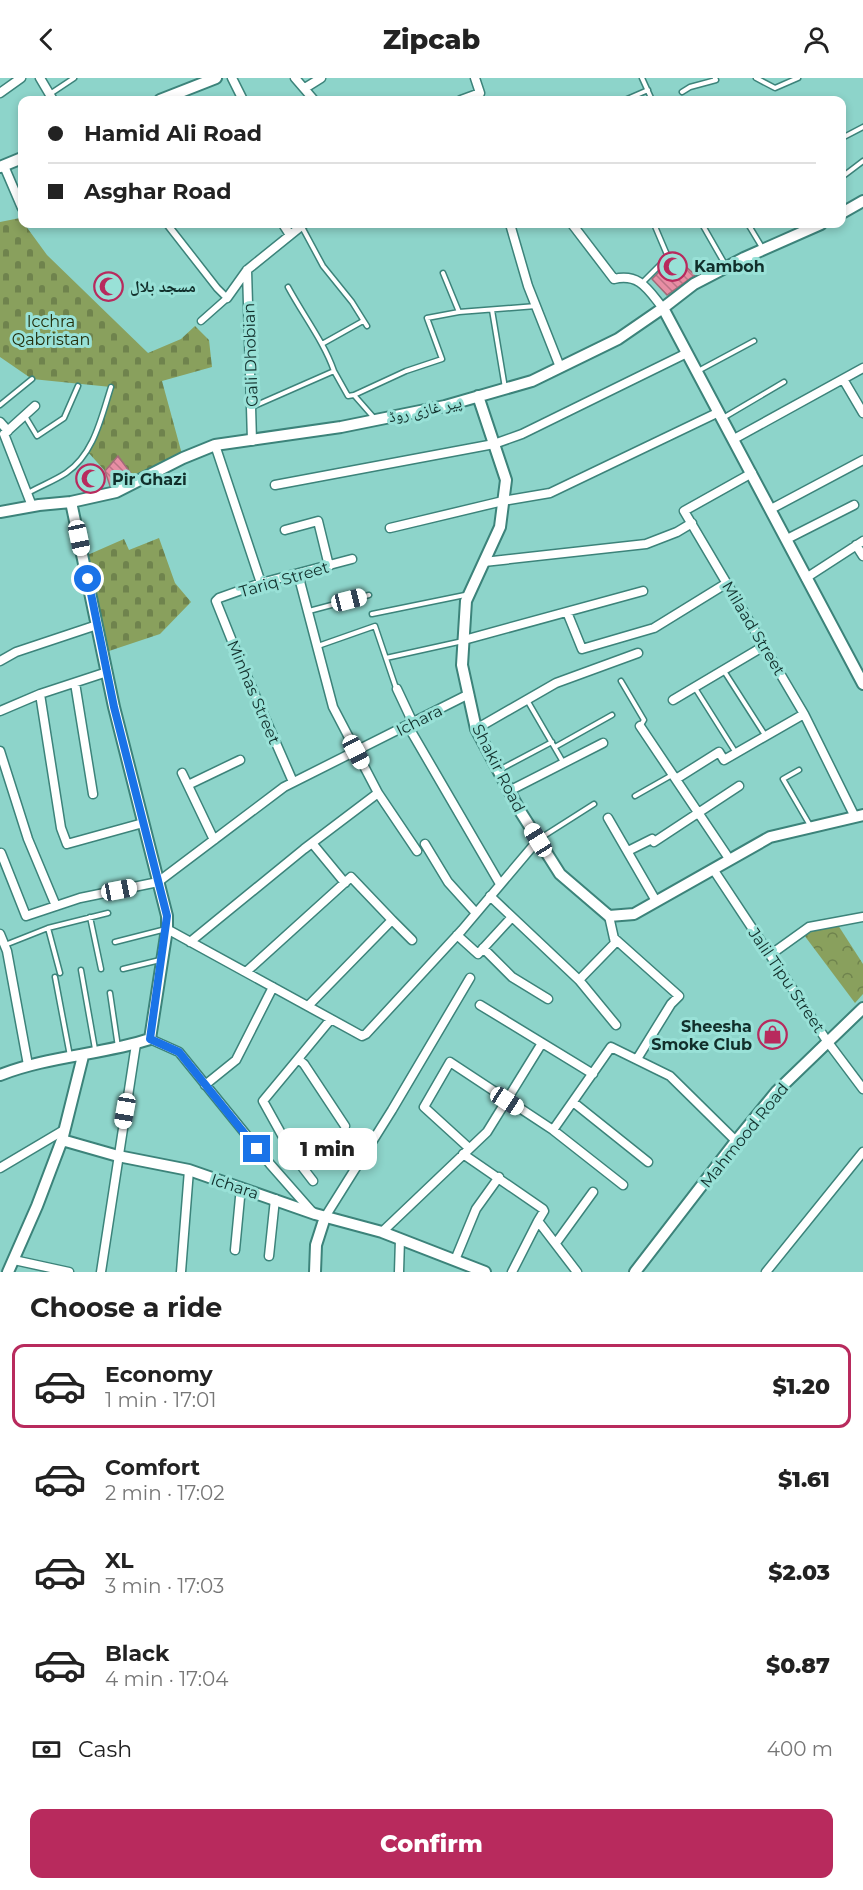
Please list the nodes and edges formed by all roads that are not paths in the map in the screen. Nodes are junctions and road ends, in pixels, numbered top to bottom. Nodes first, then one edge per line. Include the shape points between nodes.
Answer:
1 (21, 78) edge
2 (40, 78) edge
3 (74, 78) edge
4 (216, 78) edge
5 (232, 78) edge
6 (295, 78) edge
7 (321, 78) edge
8 (475, 78) edge
9 (642, 78) edge
10 (715, 78) edge
11 (756, 78) edge
12 (798, 78) edge
13 (305, 88) junction
14 (648, 90) junction
15 (682, 92) dead end
16 (0, 93) edge
17 (51, 96) edge
18 (53, 96) edge
19 (170, 96) edge
20 (241, 96) edge
21 (311, 96) edge
22 (472, 96) edge
23 (634, 96) edge
24 (650, 96) edge
25 (863, 127) edge
26 (846, 136) edge
27 (18, 160) edge
28 (863, 161) edge
29 (2, 166) edge
30 (846, 174) edge
31 (18, 200) edge
32 (863, 201) edge
33 (846, 209) edge
34 (170, 228) edge
35 (286, 228) edge
36 (299, 228) edge
37 (304, 228) edge
38 (511, 228) edge
39 (575, 228) edge
40 (656, 228) edge
41 (704, 228) edge
42 (750, 228) edge
43 (812, 228) edge
44 (290, 235) junction
45 (763, 250) junction
46 (727, 267) junction
47 (247, 270) junction
48 (443, 273) dead end
49 (642, 283) junction
50 (288, 287) dead end
51 (227, 297) junction
52 (537, 306) junction
53 (663, 308) junction
54 (492, 309) junction
55 (459, 312) junction
56 (201, 321) dead end
57 (363, 321) junction
58 (367, 326) dead end
59 (754, 341) dead end
60 (322, 344) junction
61 (687, 353) junction
62 (560, 367) junction
63 (863, 368) edge
64 (334, 370) junction
65 (697, 372) junction
66 (32, 379) dead end
67 (843, 379) junction
68 (784, 382) dead end
69 (78, 386) dead end
70 (111, 387) dead end
71 (505, 389) junction
72 (354, 395) junction
73 (478, 396) junction
74 (0, 405) edge
75 (35, 406) dead end
76 (251, 408) junction
77 (863, 413) edge
78 (25, 415) junction
79 (721, 415) junction
80 (375, 420) junction
81 (0, 422) edge
82 (8, 431) junction
83 (734, 439) junction
84 (252, 441) junction
85 (494, 444) junction
86 (215, 445) junction
87 (863, 459) edge
88 (752, 473) junction
89 (275, 485) dead end
90 (27, 493) junction
91 (503, 501) junction
92 (71, 502) junction
93 (854, 505) dead end
94 (32, 506) junction
95 (771, 509) junction
96 (0, 512) edge
97 (692, 523) junction
98 (390, 528) dead end
99 (285, 530) dead end
100 (787, 539) junction
101 (860, 543) edge
102 (863, 556) edge
103 (352, 559) dead end
104 (484, 562) junction
105 (329, 566) junction
106 (298, 574) junction
107 (806, 578) junction
108 (261, 583) junction
109 (727, 583) junction
110 (643, 591) dead end
111 (469, 594) junction
112 (369, 595) dead end
113 (216, 601) joint
114 (308, 611) junction
115 (567, 612) junction
116 (372, 614) dead end
117 (97, 625) junction
118 (464, 640) junction
119 (318, 646) junction
120 (764, 646) junction
121 (638, 653) dead end
122 (386, 658) junction
123 (0, 661) edge
124 (723, 670) junction
125 (107, 672) junction
126 (621, 681) dead end
127 (75, 683) junction
128 (863, 684) edge
129 (695, 687) junction
130 (397, 689) joint
131 (40, 694) junction
132 (469, 694) junction
133 (527, 700) junction
134 (674, 700) dead end
135 (0, 711) edge
136 (804, 714) junction
137 (612, 715) dead end
138 (410, 724) junction
139 (640, 726) joint
140 (476, 729) junction
141 (765, 736) junction
142 (552, 742) junction
143 (603, 743) dead end
144 (555, 747) junction
145 (0, 751) edge
146 (356, 752) junction
147 (736, 753) junction
148 (240, 760) dead end
149 (564, 763) junction
150 (498, 770) junction
151 (799, 770) dead end
152 (182, 773) dead end
153 (674, 777) junction
154 (293, 782) junction
155 (188, 785) junction
156 (739, 786) dead end
157 (509, 791) junction
158 (378, 793) junction
159 (93, 794) dead end
160 (636, 796) dead end
161 (594, 804) dead end
162 (698, 813) junction
163 (859, 816) edge
164 (608, 818) dead end
165 (143, 823) junction
166 (811, 828) junction
167 (214, 840) junction
168 (538, 840) junction
169 (312, 843) junction
170 (425, 844) dead end
171 (417, 851) dead end
172 (628, 851) junction
173 (1, 853) edge
174 (730, 860) junction
175 (713, 869) junction
176 (158, 882) junction
177 (345, 883) junction
178 (500, 884) junction
179 (490, 896) junction
180 (656, 901) junction
181 (56, 906) junction
182 (108, 913) dead end
183 (476, 914) junction
184 (609, 916) junction
185 (90, 917) junction
186 (512, 917) junction
187 (863, 917) edge
188 (392, 920) junction
189 (48, 928) junction
190 (166, 929) junction
191 (0, 934) edge
192 (457, 935) junction
193 (614, 938) junction
194 (412, 940) dead end
195 (115, 942) dead end
196 (189, 942) junction
197 (4, 945) junction
198 (483, 948) junction
199 (770, 955) junction
200 (162, 960) junction
201 (101, 969) dead end
202 (123, 969) dead end
203 (81, 970) dead end
204 (246, 972) junction
205 (60, 973) dead end
206 (55, 977) dead end
207 (470, 978) dead end
208 (579, 980) junction
209 (273, 987) junction
210 (110, 993) dead end
211 (548, 999) dead end
212 (480, 1005) dead end
213 (308, 1006) junction
214 (863, 1008) edge
215 (331, 1019) junction
216 (616, 1025) dead end
217 (150, 1039) junction
218 (827, 1041) junction
219 (542, 1043) junction
220 (136, 1044) junction
221 (118, 1048) junction
222 (96, 1053) junction
223 (83, 1056) junction
224 (70, 1057) junction
225 (298, 1059) junction
226 (637, 1059) junction
227 (28, 1065) junction
228 (593, 1074) junction
229 (0, 1075) edge
230 (205, 1085) junction
231 (863, 1089) edge
232 (507, 1101) junction
233 (573, 1102) junction
234 (345, 1126) dead end
235 (554, 1130) junction
236 (63, 1135) junction
237 (736, 1141) junction
238 (466, 1151) junction
239 (863, 1152) edge
240 (118, 1156) junction
241 (648, 1162) dead end
242 (0, 1168) edge
243 (189, 1170) junction
244 (499, 1178) junction
245 (313, 1181) dead end
246 (623, 1185) dead end
247 (241, 1187) junction
248 (593, 1192) dead end
249 (275, 1199) junction
250 (320, 1216) junction
251 (538, 1221) junction
252 (382, 1232) junction
253 (400, 1239) junction
254 (556, 1243) junction
255 (235, 1250) dead end
256 (268, 1256) dead end
257 (14, 1260) junction
258 (455, 1260) junction
259 (8, 1272) edge
260 (69, 1272) edge
261 (101, 1272) edge
262 (181, 1272) edge
263 (315, 1272) edge
264 (399, 1272) edge
265 (485, 1272) edge
266 (512, 1272) edge
267 (577, 1272) edge
268 (635, 1272) edge
269 (766, 1272) edge

1 - 16 street
2 - 17 street
3 - 18 lane
4 - 19 street
5 - 20 street
6 - 13 street
7 - 13 street
8 - 22 street via 480,93
9 - 14 lane
10 - 15 lane
11 - 12 lane via 775,88
13 - 21 street
14 - 23 lane
14 - 24 lane
25 - 26 lane
27 - 29 street
28 - 30 lane
29 - 31 street
32 - 33 street
34 - 51 street
35 - 44 street
36 - 44 street
37 - 57 lane via 323,266
38 - 52 street
39 - 49 street via 614,279 630,277
40 - 49 lane via 668,257
41 - 46 lane
42 - 45 lane
43 - 45 street, پیر غازی روڈ
44 - 47 street
45 - 46 street, پیر غازی روڈ
46 - 53 street, پیر غازی روڈ via 694,284
47 - 51 street
47 - 76 street, Gali Dhobian
48 - 55 lane
49 - 53 street
50 - 60 lane
51 - 56 street
52 - 54 lane
52 - 62 street
53 - 61 street
53 - 62 street, پیر غازی روڈ via 618,339
54 - 55 lane
54 - 71 lane
55 - 72 lane via 427,318 442,359
57 - 58 lane
57 - 60 lane
59 - 65 lane
60 - 64 lane
61 - 65 street
61 - 85 street
62 - 71 street, پیر غازی روڈ
63 - 67 street
64 - 72 lane via 348,396
64 - 76 lane
65 - 79 street
66 - 74 lane
67 - 77 street
67 - 83 street
68 - 79 lane
69 - 78 lane via 64,418 37,436
70 - 90 lane via 85,456 67,472
71 - 73 street, پیر غازی روڈ
72 - 80 lane
73 - 80 street, پیر غازی روڈ
73 - 85 street, Shakir Road
75 - 78 street
76 - 84 street, Gali Dhobian
78 - 82 street
79 - 83 street
79 - 91 street via 550,493
80 - 84 street, پیر غازی روڈ
81 - 82 street
82 - 90 street via 4,434
83 - 88 street
84 - 86 street, پیر غازی روڈ
85 - 89 street
85 - 91 street, Shakir Road via 506,480
86 - 92 street, پیر غازی روڈ via 116,492
86 - 108 street
87 - 95 street
88 - 95 street
88 - 97 street via 684,511
90 - 94 street
91 - 98 street
91 - 104 street, Shakir Road via 500,527
92 - 94 street, پیر غازی روڈ
92 - 117 street
93 - 100 street
94 - 96 street, پیر غازی روڈ
95 - 100 street
97 - 104 street via 646,544
97 - 109 street, Milaad Street
99 - 105 street via 318,521
100 - 107 street
101 - 102 street
101 - 107 street
103 - 105 street, Tariq Street
104 - 111 street, Shakir Road
105 - 106 street, Tariq Street
106 - 108 street, Tariq Street
106 - 114 street
107 - 128 street
108 - 113 street, Tariq Street
109 - 115 street via 654,628 582,649
109 - 120 street, Milaad Street
110 - 115 street
111 - 116 lane
111 - 118 street, Shakir Road
112 - 114 lane
113 - 154 street, Minhas Street
114 - 119 street
115 - 118 street
117 - 123 street
117 - 125 street
118 - 122 lane
118 - 132 street, Shakir Road via 462,665
119 - 122 lane via 375,626
119 - 146 street via 333,706
120 - 124 street
120 - 136 street, Milaad Street
121 - 133 street via 556,683
122 - 130 lane
124 - 129 street
124 - 141 lane
125 - 127 street
125 - 165 street
126 - 139 lane via 644,720
127 - 131 street
127 - 159 street
129 - 134 street
129 - 147 lane
130 - 138 street
131 - 135 street
131 - 165 street via 66,844
132 - 138 street, Ichara
132 - 140 street, Shakir Road
133 - 140 street
133 - 142 lane
136 - 141 street
136 - 163 street, Milaad Street
137 - 144 lane
138 - 146 street, Ichara
138 - 178 street
139 - 153 street
140 - 150 street, Shakir Road
141 - 147 street
142 - 144 lane
142 - 150 lane
143 - 149 street
144 - 149 lane
145 - 181 street via 28,839
146 - 154 street, Ichara
146 - 158 street
147 - 153 street via 724,760 719,753
148 - 155 street
149 - 157 street
150 - 157 street, Shakir Road
151 - 166 lane via 783,779
152 - 155 street
153 - 160 lane
153 - 162 street
154 - 167 street, Ichara
155 - 167 street
156 - 162 street
157 - 168 street, Shakir Road
158 - 169 street
158 - 171 street
161 - 168 lane
162 - 172 street via 654,842 652,839
162 - 174 street
163 - 166 street
164 - 172 street
165 - 176 street
166 - 174 street via 770,837
167 - 176 street, Ichara
168 - 178 street
168 - 184 street, Shakir Road via 560,874
169 - 177 street
169 - 196 street
170 - 183 street via 448,882
172 - 180 street
173 - 181 street via 26,916
174 - 175 street
175 - 180 street
175 - 199 street, Jalil Tipu Street
176 - 181 street
176 - 190 street via 167,916
177 - 188 street via 351,877
177 - 204 street
178 - 179 street
179 - 183 street
179 - 186 street
180 - 184 street via 634,914
182 - 185 lane
183 - 192 street
184 - 193 street
185 - 189 lane
185 - 201 lane
186 - 198 street
186 - 208 street
187 - 199 street via 809,927
188 - 194 street
188 - 213 street
189 - 197 lane
189 - 205 lane
190 - 195 lane
190 - 196 street
190 - 200 street
191 - 197 street
192 - 198 street via 477,954
192 - 215 street via 366,1034 358,1035
193 - 208 street via 615,943
193 - 226 street via 680,996
196 - 204 street
197 - 227 street
198 - 211 street via 512,977
199 - 218 street, Jalil Tipu Street
200 - 202 lane
200 - 217 street
203 - 222 lane
204 - 209 street
206 - 224 lane
207 - 250 street
208 - 216 street
209 - 213 street
209 - 230 street via 236,1060
210 - 221 lane
212 - 219 street
213 - 215 street
214 - 218 street, Mahmood Road
215 - 225 street
217 - 220 street
217 - 230 street via 179,1052
218 - 231 street, Jalil Tipu Street
218 - 237 street, Mahmood Road via 777,1091
219 - 228 street
219 - 232 street
220 - 221 street
220 - 240 street
221 - 222 street
222 - 223 street
223 - 224 street
223 - 236 street
224 - 227 street
225 - 234 street
225 - 245 street via 263,1101 293,1155
226 - 228 street via 611,1047
226 - 237 street via 670,1076
227 - 229 street
228 - 233 street
230 - 250 street via 270,1164
232 - 235 street
232 - 238 street via 487,1132
232 - 238 street via 450,1062 424,1107
233 - 235 street
233 - 241 street
235 - 246 street
236 - 240 street, Ichara
236 - 242 street
236 - 257 street
237 - 268 street, Mahmood Road
238 - 244 street
238 - 252 street
239 - 269 street
240 - 243 street, Ichara
240 - 261 street
243 - 247 street, Ichara
243 - 262 street
244 - 251 street via 543,1209
244 - 258 street via 476,1209
247 - 249 street, Ichara
247 - 255 street
248 - 254 street
249 - 250 street, Ichara
249 - 256 street
250 - 252 street, Ichara
250 - 263 street
251 - 254 street
251 - 266 street
252 - 253 street, Ichara
253 - 258 street, Ichara
253 - 264 street
254 - 267 street
257 - 259 street
257 - 260 street
258 - 265 street, Ichara

